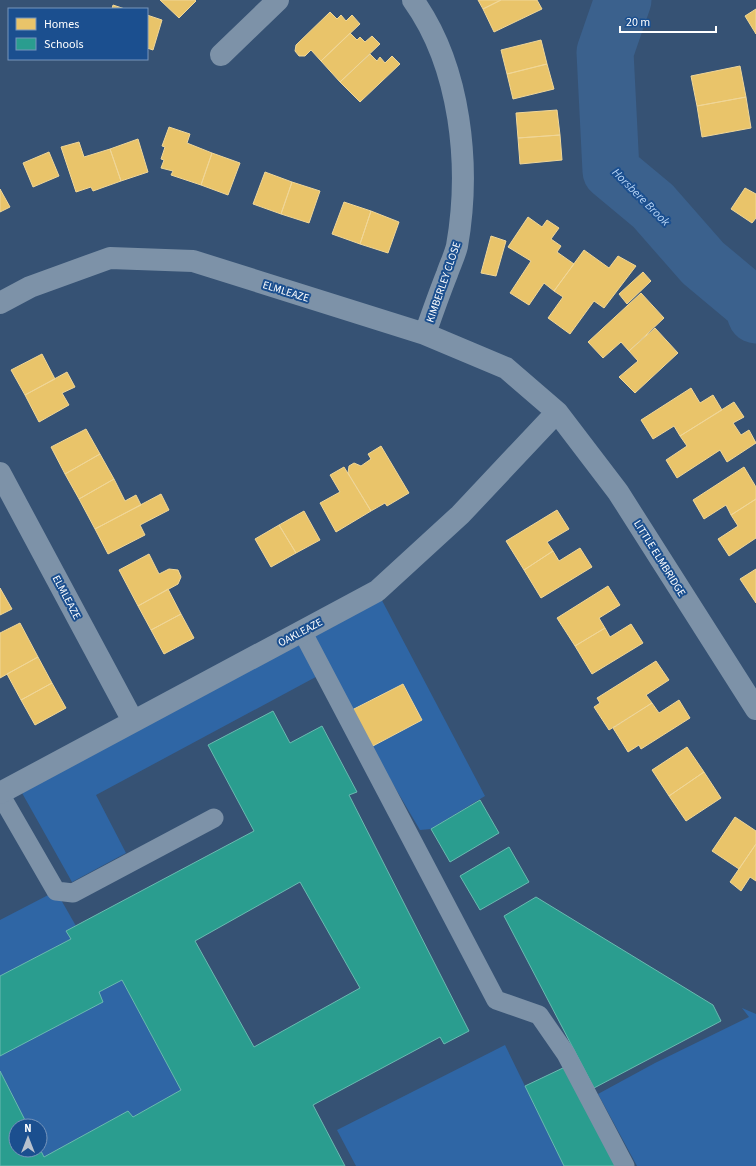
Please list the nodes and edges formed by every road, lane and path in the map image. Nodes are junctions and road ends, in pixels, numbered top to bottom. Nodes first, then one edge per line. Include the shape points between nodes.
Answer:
1 (278, 0) edge
2 (413, 0) edge
3 (221, 55) dead end
4 (0, 303) edge
5 (425, 334) junction
6 (557, 412) junction
7 (0, 473) edge
8 (302, 631) junction
9 (756, 709) edge
10 (133, 721) junction
11 (0, 794) edge
12 (214, 818) dead end
13 (625, 1166) edge

1 - 3 street
2 - 5 street, KIMBERLEY CLOSE via 426,18 447,70 460,128 464,186 457,247
4 - 5 street, ELMLEAZE via 30,286 110,258 193,262
5 - 6 street, ELMLEAZE via 506,368
6 - 8 street, OAKLEAZE via 460,515 377,591
6 - 9 street, LITTLE ELMBRIDGE via 618,492
7 - 10 street, ELMLEAZE
8 - 10 street, OAKLEAZE
8 - 13 lane via 496,1000 539,1015 566,1054
10 - 11 street, OAKLEAZE
11 - 12 lane via 56,891 73,893

